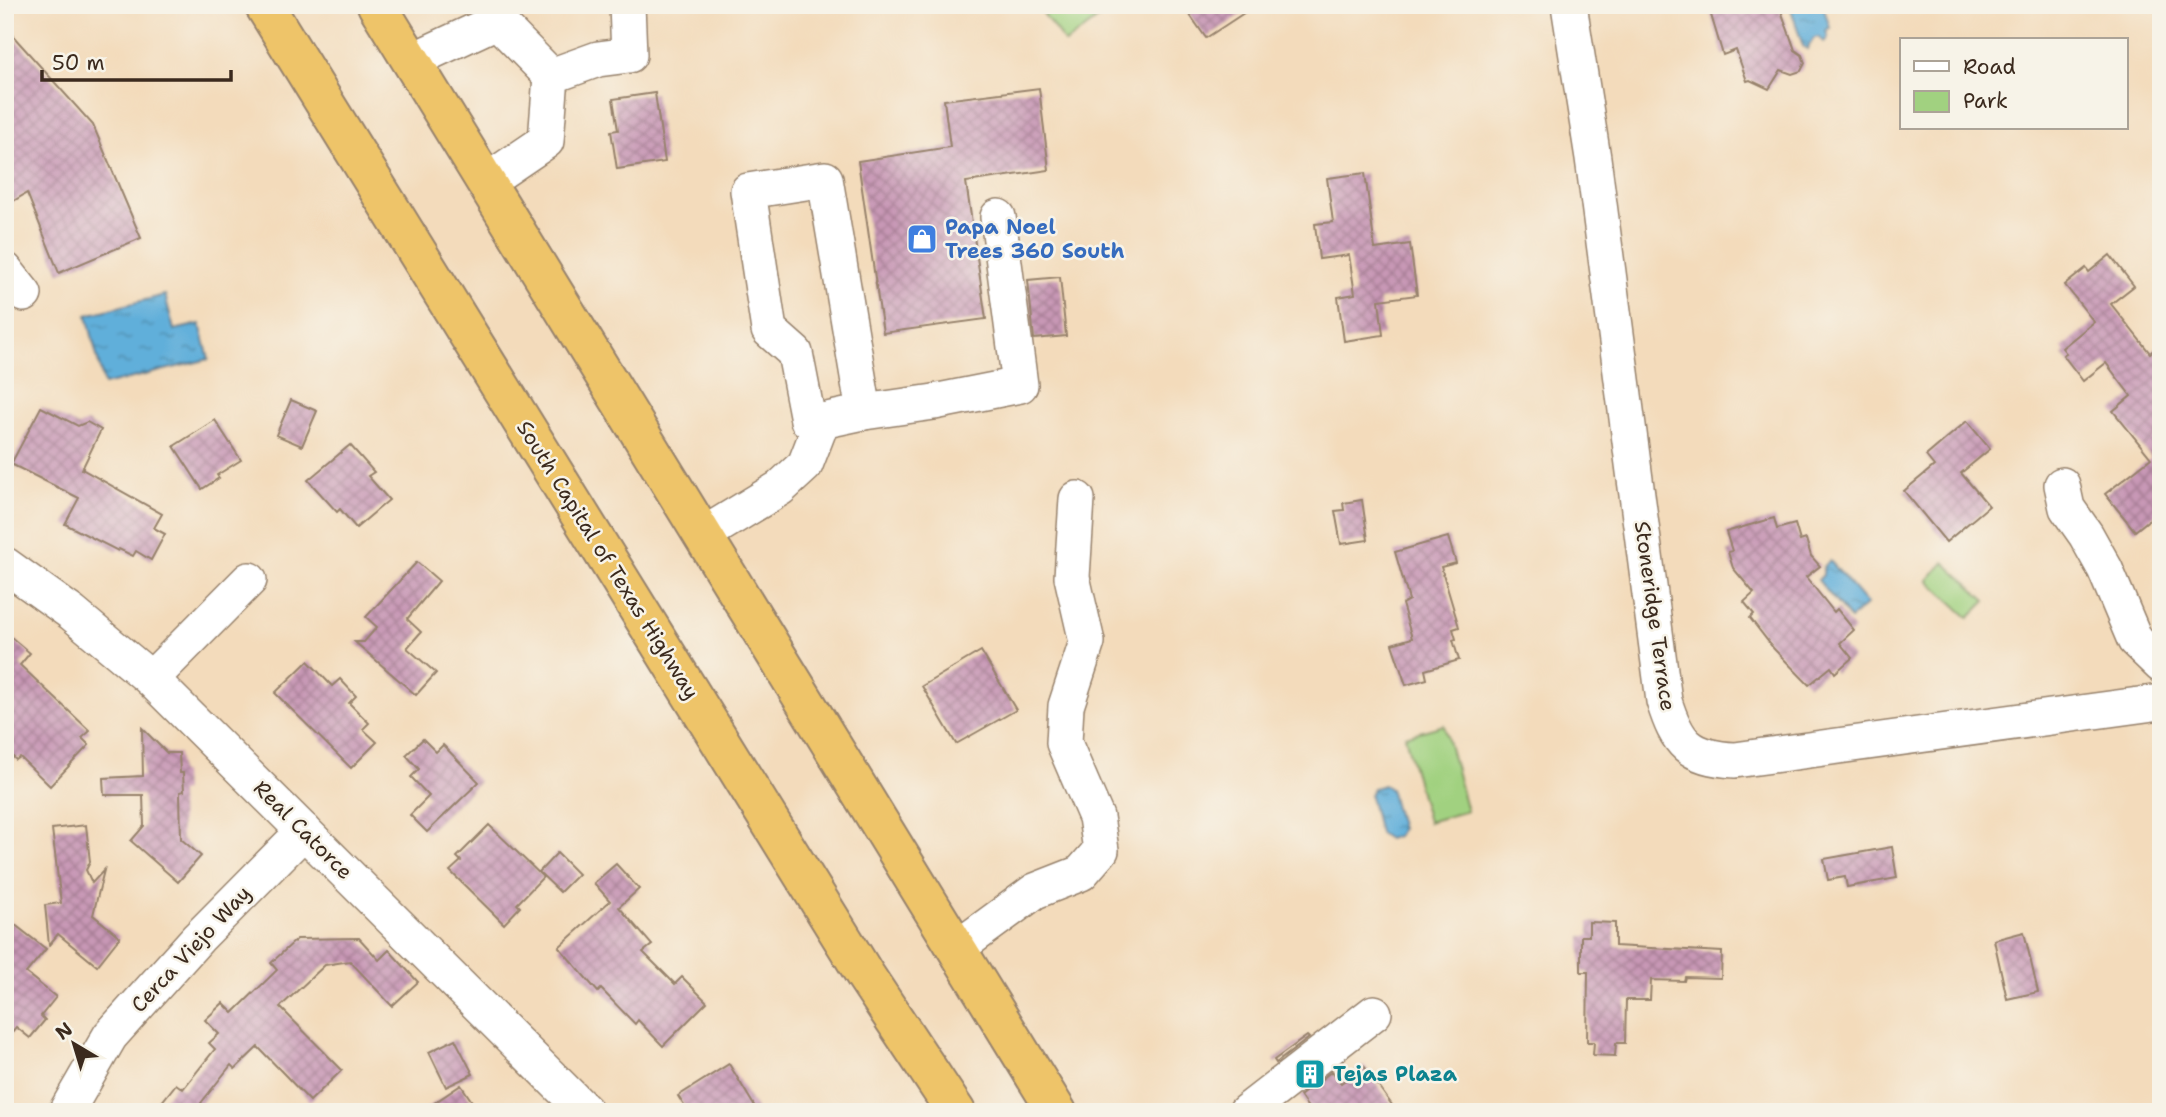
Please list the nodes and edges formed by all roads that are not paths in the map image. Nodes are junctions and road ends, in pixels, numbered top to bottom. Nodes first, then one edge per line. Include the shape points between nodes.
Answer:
1 (264, 5) edge
2 (377, 5) edge
3 (627, 5) edge
4 (1569, 5) edge
5 (496, 13) edge
6 (411, 61) junction
7 (551, 76) junction
8 (487, 181) junction
9 (998, 217) dead end
10 (864, 412) junction
11 (822, 421) junction
12 (2062, 485) dead end
13 (1077, 499) dead end
14 (703, 535) junction
15 (5, 565) edge
16 (249, 580) dead end
17 (2161, 665) edge
18 (151, 679) junction
19 (2161, 702) edge
20 (304, 831) junction
21 (957, 949) junction
22 (1374, 1013) dead end
23 (66, 1112) edge
24 (586, 1112) edge
25 (956, 1112) edge
26 (1057, 1112) edge
27 (1246, 1112) edge

1 - 25 highway, South Capital of Texas Highway via 865,975
2 - 6 highway
3 - 7 street via 629,55 598,58
4 - 19 street, Stoneridge Terrace via 1664,701 1672,728 1700,755 1735,760
5 - 6 street
5 - 7 street
6 - 8 highway
7 - 8 street via 546,141
8 - 14 highway
9 - 10 street via 1020,385
10 - 11 street
10 - 11 street via 825,179 748,191 769,330 795,353 808,420
11 - 14 street via 805,465 780,488
12 - 17 street via 2067,508 2105,569 2135,640
13 - 21 street via 1072,577 1087,642 1066,706 1064,743 1096,817 1101,850 1081,873 1035,891
14 - 21 highway
15 - 18 street, Real Catorce
16 - 18 street
18 - 20 street, Real Catorce
20 - 23 street, Cerca Viejo Way via 110,1036
20 - 24 street, Real Catorce
21 - 26 highway
22 - 27 street

